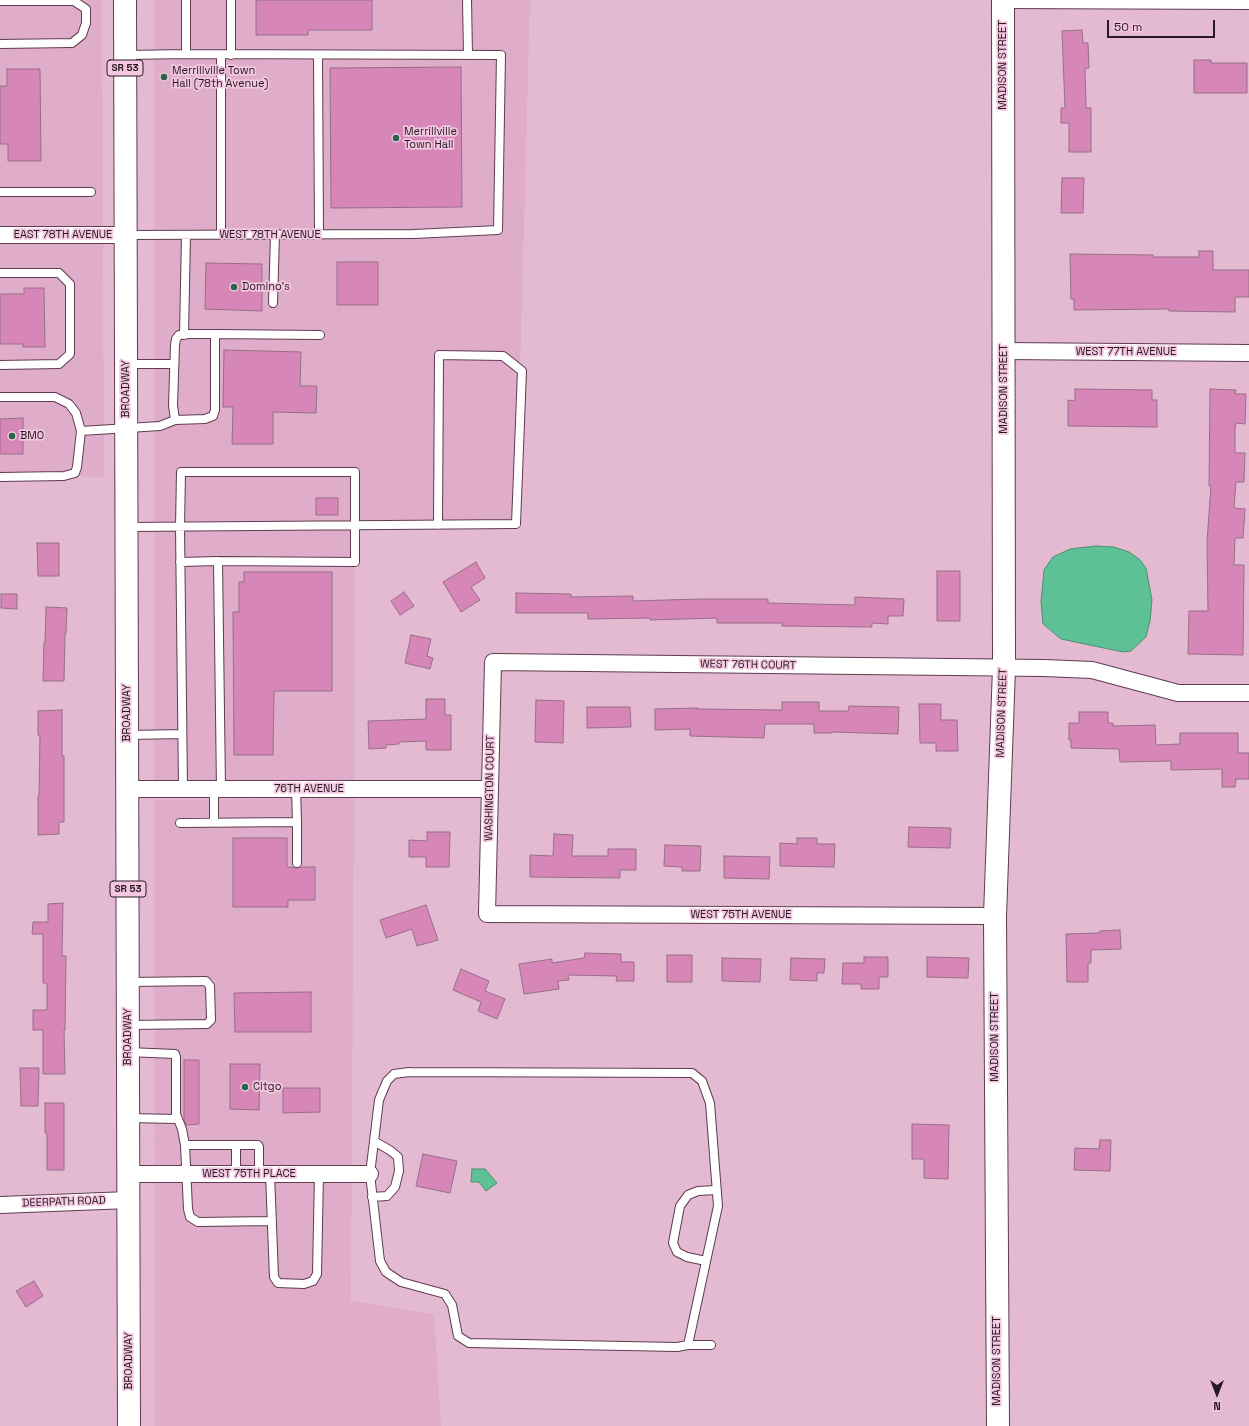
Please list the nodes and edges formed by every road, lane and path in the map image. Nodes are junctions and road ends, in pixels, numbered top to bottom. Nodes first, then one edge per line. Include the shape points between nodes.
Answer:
1 (125, 0) edge
2 (186, 0) edge
3 (231, 0) edge
4 (466, 0) edge
5 (1002, 0) edge
6 (0, 1) edge
7 (1249, 1) edge
8 (0, 44) edge
9 (186, 54) junction
10 (125, 55) junction
11 (221, 55) junction
12 (231, 55) junction
13 (318, 55) junction
14 (468, 55) junction
15 (0, 192) edge
16 (91, 192) dead end
17 (0, 235) edge
18 (126, 235) junction
19 (186, 235) junction
20 (221, 235) junction
21 (275, 235) junction
22 (319, 235) junction
23 (0, 273) edge
24 (274, 303) dead end
25 (215, 334) junction
26 (184, 335) junction
27 (320, 335) dead end
28 (1004, 351) junction
29 (1249, 353) edge
30 (126, 364) junction
31 (174, 364) junction
32 (0, 365) edge
33 (0, 397) edge
34 (175, 420) junction
35 (126, 428) junction
36 (81, 431) junction
37 (0, 477) edge
38 (355, 525) junction
39 (438, 525) junction
40 (127, 527) junction
41 (180, 527) junction
42 (218, 561) junction
43 (180, 562) junction
44 (493, 662) joint
45 (1004, 668) junction
46 (1249, 693) edge
47 (182, 734) junction
48 (127, 735) junction
49 (128, 789) junction
50 (183, 789) junction
51 (217, 789) junction
52 (296, 789) junction
53 (490, 789) junction
54 (180, 822) dead end
55 (214, 822) junction
56 (297, 822) junction
57 (297, 863) dead end
58 (487, 914) joint
59 (995, 916) junction
60 (128, 982) junction
61 (128, 1025) junction
62 (128, 1052) junction
63 (128, 1118) junction
64 (177, 1119) junction
65 (374, 1141) junction
66 (185, 1145) junction
67 (236, 1146) junction
68 (129, 1174) junction
69 (187, 1174) junction
70 (236, 1174) junction
71 (265, 1174) junction
72 (319, 1174) junction
73 (370, 1174) junction
74 (716, 1190) junction
75 (372, 1197) junction
76 (129, 1200) junction
77 (0, 1205) edge
78 (272, 1221) junction
79 (706, 1261) junction
80 (688, 1345) junction
81 (711, 1345) dead end
82 (129, 1426) edge
83 (998, 1426) edge

1 - 10 main road, BROADWAY / SR 53
2 - 9 lane
3 - 12 lane
4 - 14 lane
5 - 7 street
5 - 28 main road, MADISON STREET
6 - 8 lane via 74,1 86,9 86,23 82,35 72,43
9 - 10 lane
9 - 11 lane
10 - 18 main road, BROADWAY / SR 53
11 - 12 lane
11 - 20 lane
12 - 13 lane
13 - 14 lane
13 - 22 lane
14 - 22 lane, WEST 78TH AVENUE via 501,55 498,230
15 - 16 lane
17 - 18 street, EAST 78TH AVENUE
18 - 19 lane, WEST 78TH AVENUE
18 - 30 main road, BROADWAY / SR 53
19 - 20 lane, WEST 78TH AVENUE
19 - 26 lane
20 - 21 lane, WEST 78TH AVENUE
21 - 22 lane, WEST 78TH AVENUE
21 - 24 lane
23 - 32 lane via 59,273 70,284 70,354 59,364
25 - 26 lane
25 - 27 lane
25 - 34 lane via 213,416 205,419
26 - 31 lane via 176,338
28 - 29 street, WEST 77TH AVENUE
28 - 45 main road, MADISON STREET
30 - 31 lane
30 - 35 main road, BROADWAY / SR 53
31 - 34 lane
33 - 36 lane via 55,397 69,404 76,413
34 - 35 lane via 160,426
35 - 36 lane
35 - 40 main road, BROADWAY / SR 53
36 - 37 lane via 75,474
38 - 39 lane
38 - 41 lane
38 - 41 lane via 355,472 181,472
38 - 42 lane via 355,562
39 - 39 lane via 516,524 522,371 503,356 439,355
40 - 41 lane
40 - 48 main road, BROADWAY / SR 53
41 - 43 lane
42 - 43 lane
42 - 51 lane
43 - 47 lane
44 - 45 street, WEST 76TH COURT
44 - 53 street, WASHINGTON COURT
45 - 46 street, WEST 76TH COURT via 1092,670 1178,693
45 - 59 main road, MADISON STREET
47 - 48 lane
47 - 50 lane
48 - 49 main road, BROADWAY / SR 53
49 - 50 street, 76TH AVENUE
49 - 60 main road, BROADWAY / SR 53
50 - 51 street, 76TH AVENUE
51 - 52 street, 76TH AVENUE
51 - 55 lane
52 - 53 street, 76TH AVENUE
52 - 56 lane
53 - 58 street, WASHINGTON COURT
54 - 55 lane
55 - 56 lane
56 - 57 lane
58 - 59 street, WEST 75TH AVENUE
59 - 83 main road, MADISON STREET
60 - 61 main road, BROADWAY / SR 53
60 - 61 lane via 206,981 210,986 211,1020 207,1024
61 - 62 main road, BROADWAY / SR 53
62 - 63 main road, BROADWAY / SR 53
62 - 64 lane via 175,1054
63 - 64 lane
63 - 68 main road, BROADWAY / SR 53
64 - 66 lane
65 - 73 lane
65 - 74 lane via 379,1100 387,1081 394,1074 692,1073 702,1081 710,1103
65 - 75 lane via 398,1157 399,1171 395,1187 387,1196
66 - 67 lane
66 - 69 lane
67 - 70 lane
67 - 71 lane via 258,1145
68 - 69 street, WEST 75TH PLACE
68 - 76 main road, BROADWAY / SR 53
69 - 70 street, WEST 75TH PLACE
69 - 78 lane via 188,1209 190,1217 198,1222
70 - 71 street, WEST 75TH PLACE
71 - 72 street, WEST 75TH PLACE
71 - 78 lane
72 - 73 street, WEST 75TH PLACE
72 - 78 lane via 317,1274 313,1281 304,1284 278,1283 274,1277
73 - 75 lane
74 - 79 lane via 718,1206
74 - 79 lane via 698,1191 688,1195 680,1206 674,1243 677,1252
75 - 80 lane via 380,1261 386,1272 401,1282 445,1294 452,1305 458,1336 469,1343 677,1347
76 - 77 street, DEERPATH ROAD
76 - 82 main road, BROADWAY / SR 53
79 - 80 lane
80 - 81 lane

